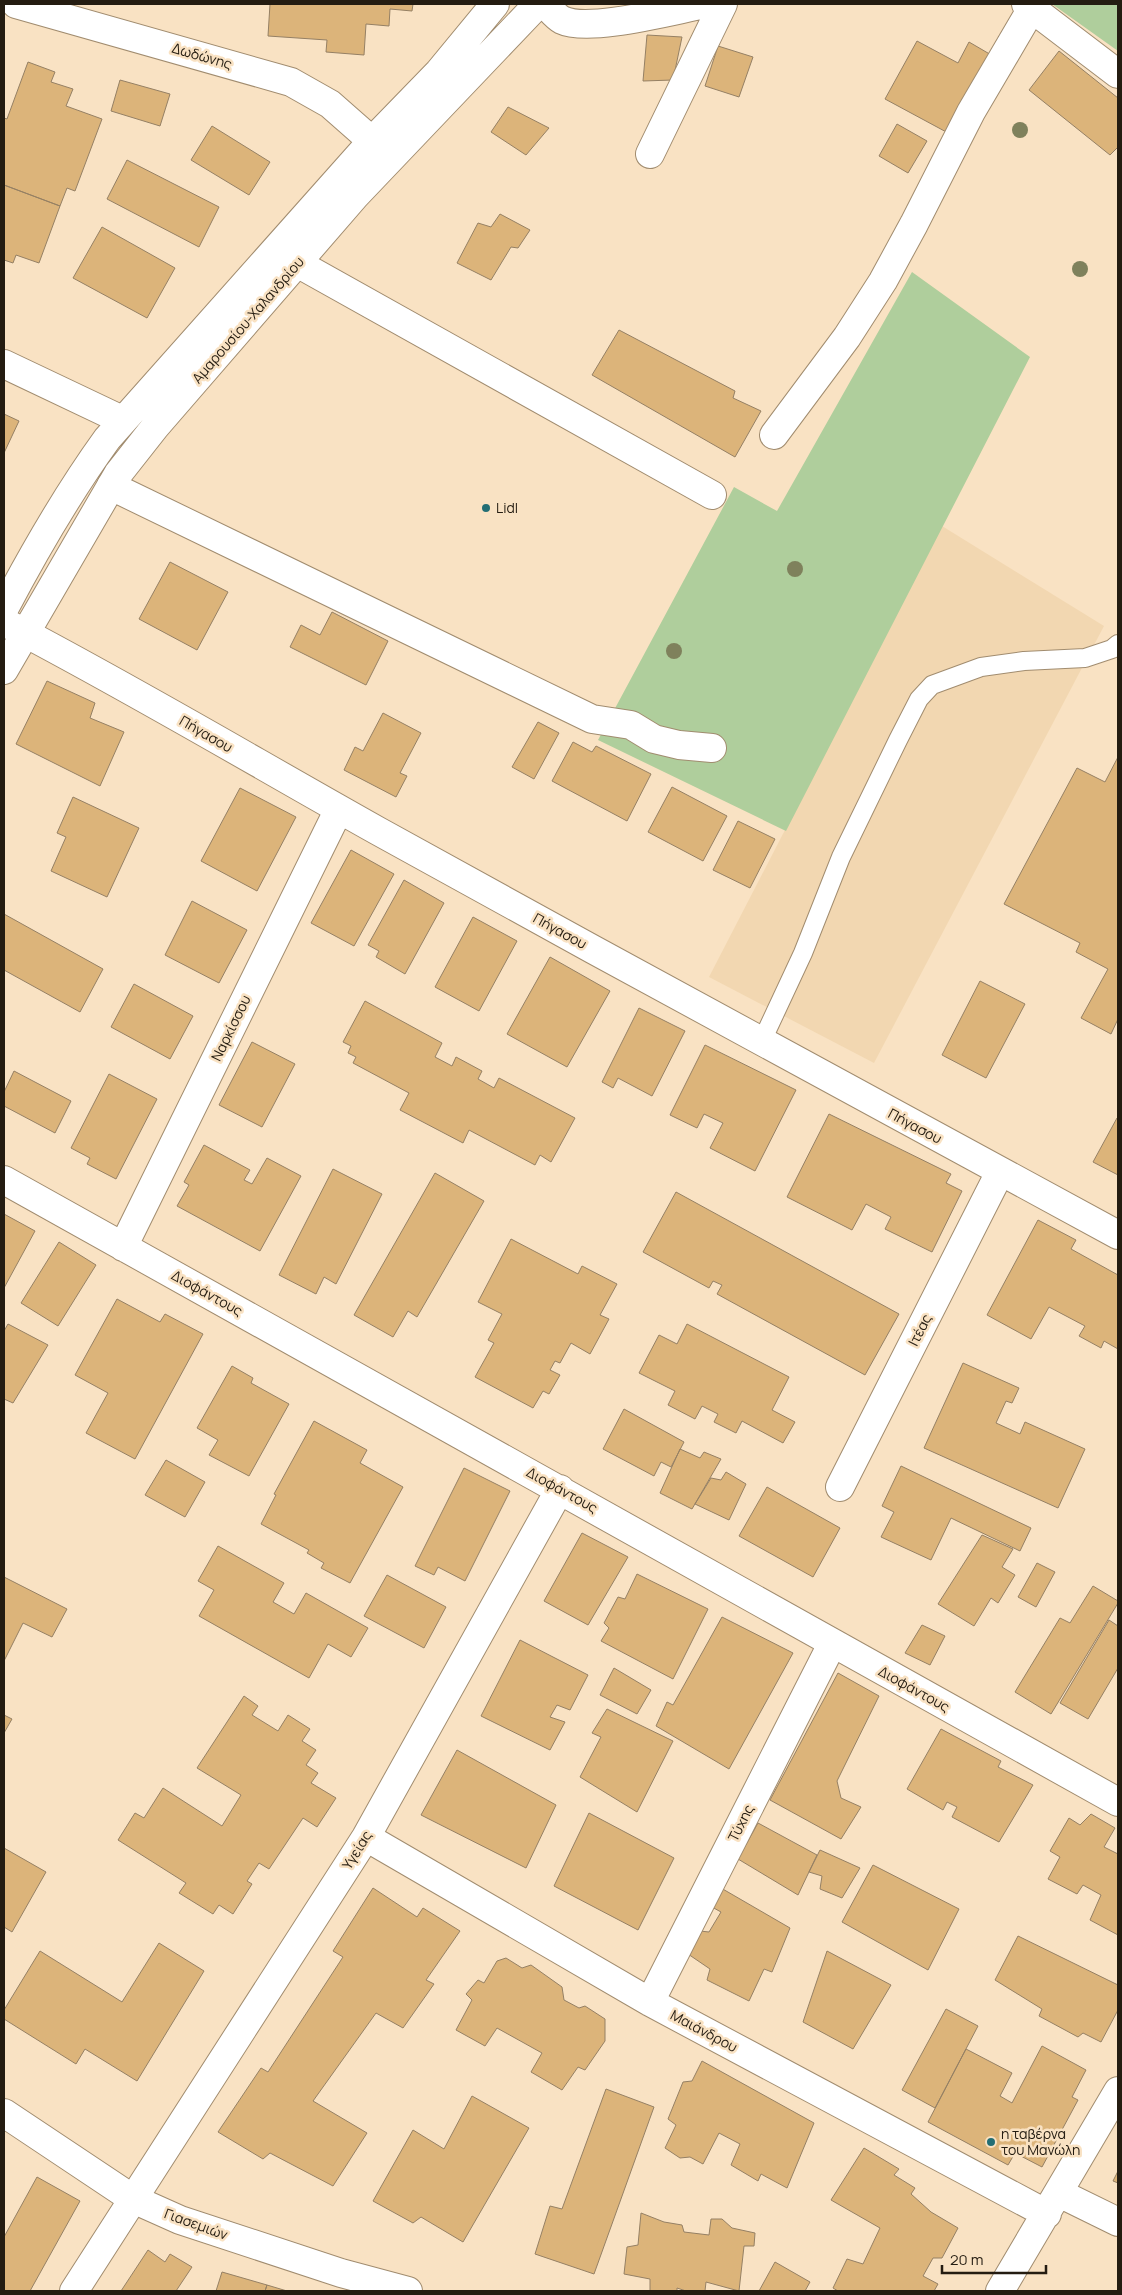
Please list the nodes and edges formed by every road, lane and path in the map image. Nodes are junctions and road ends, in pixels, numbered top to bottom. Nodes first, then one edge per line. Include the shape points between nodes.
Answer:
1 (16, 4) edge
2 (495, 4) edge
3 (538, 4) edge
4 (545, 4) edge
5 (706, 4) edge
6 (723, 4) edge
7 (1029, 6) edge
8 (1118, 74) edge
9 (372, 141) junction
10 (650, 154) dead end
11 (297, 263) junction
12 (4, 364) edge
13 (122, 420) junction
14 (774, 435) dead end
15 (111, 486) junction
16 (712, 495) dead end
17 (4, 609) edge
18 (15, 628) edge
19 (1118, 644) edge
20 (4, 670) edge
21 (712, 748) dead end
22 (339, 809) junction
23 (761, 1043) junction
24 (1000, 1172) junction
25 (4, 1180) edge
26 (1118, 1236) edge
27 (123, 1247) junction
28 (840, 1487) dead end
29 (560, 1488) junction
30 (832, 1644) junction
31 (1118, 1802) edge
32 (366, 1837) junction
33 (650, 2002) junction
34 (1118, 2091) edge
35 (4, 2113) edge
36 (133, 2199) junction
37 (1053, 2204) junction
38 (1118, 2222) edge
39 (338, 2282) edge
40 (74, 2291) edge
41 (408, 2291) edge
42 (1000, 2291) edge

1 - 9 street, Δωδώνης via 291,82 330,104
2 - 9 street, Αμαρουσίου-Χαλανδρίου via 439,72
3 - 11 street, Αμαρουσίου-Χαλανδρίου via 355,196
4 - 5 street via 560,19 594,25
6 - 10 street
7 - 8 street
7 - 14 street via 883,281
9 - 13 street, Αμαρουσίου-Χαλανδρίου
11 - 15 street, Αμαρουσίου-Χαλανδρίου via 155,427
11 - 16 street
12 - 13 street
13 - 17 street, Αμαρουσίου-Χαλανδρίου via 78,479
15 - 18 street, Αμαρουσίου-Χαλανδρίου
15 - 21 street via 592,720 631,725 654,739 679,745
18 - 20 street, Αμαρουσίου-Χαλανδρίου
18 - 22 street, Πήγασου
19 - 23 lane via 1112,650 1086,658 981,667 932,685 919,699 841,857 803,953
22 - 23 street, Πήγασου
22 - 27 street, Ναρκίσσου
23 - 24 street, Πήγασου
24 - 26 street, Πήγασου
24 - 28 street, Ιτέας
25 - 27 street, Διοφάντους
27 - 29 street, Διοφάντους
29 - 30 street, Διοφάντους
29 - 32 street, Υγείας
30 - 31 street, Διοφάντους
30 - 33 street, Τύχης
32 - 33 street, Μαιάνδρου
32 - 36 street, Υγείας
33 - 37 street, Μαιάνδρου
34 - 37 street
35 - 36 street, Γιασεμιών
36 - 39 street, Γιασεμιών
36 - 40 street, Υγείας
37 - 38 street, Μαιάνδρου
37 - 42 street
39 - 41 street, Γιασεμιών

